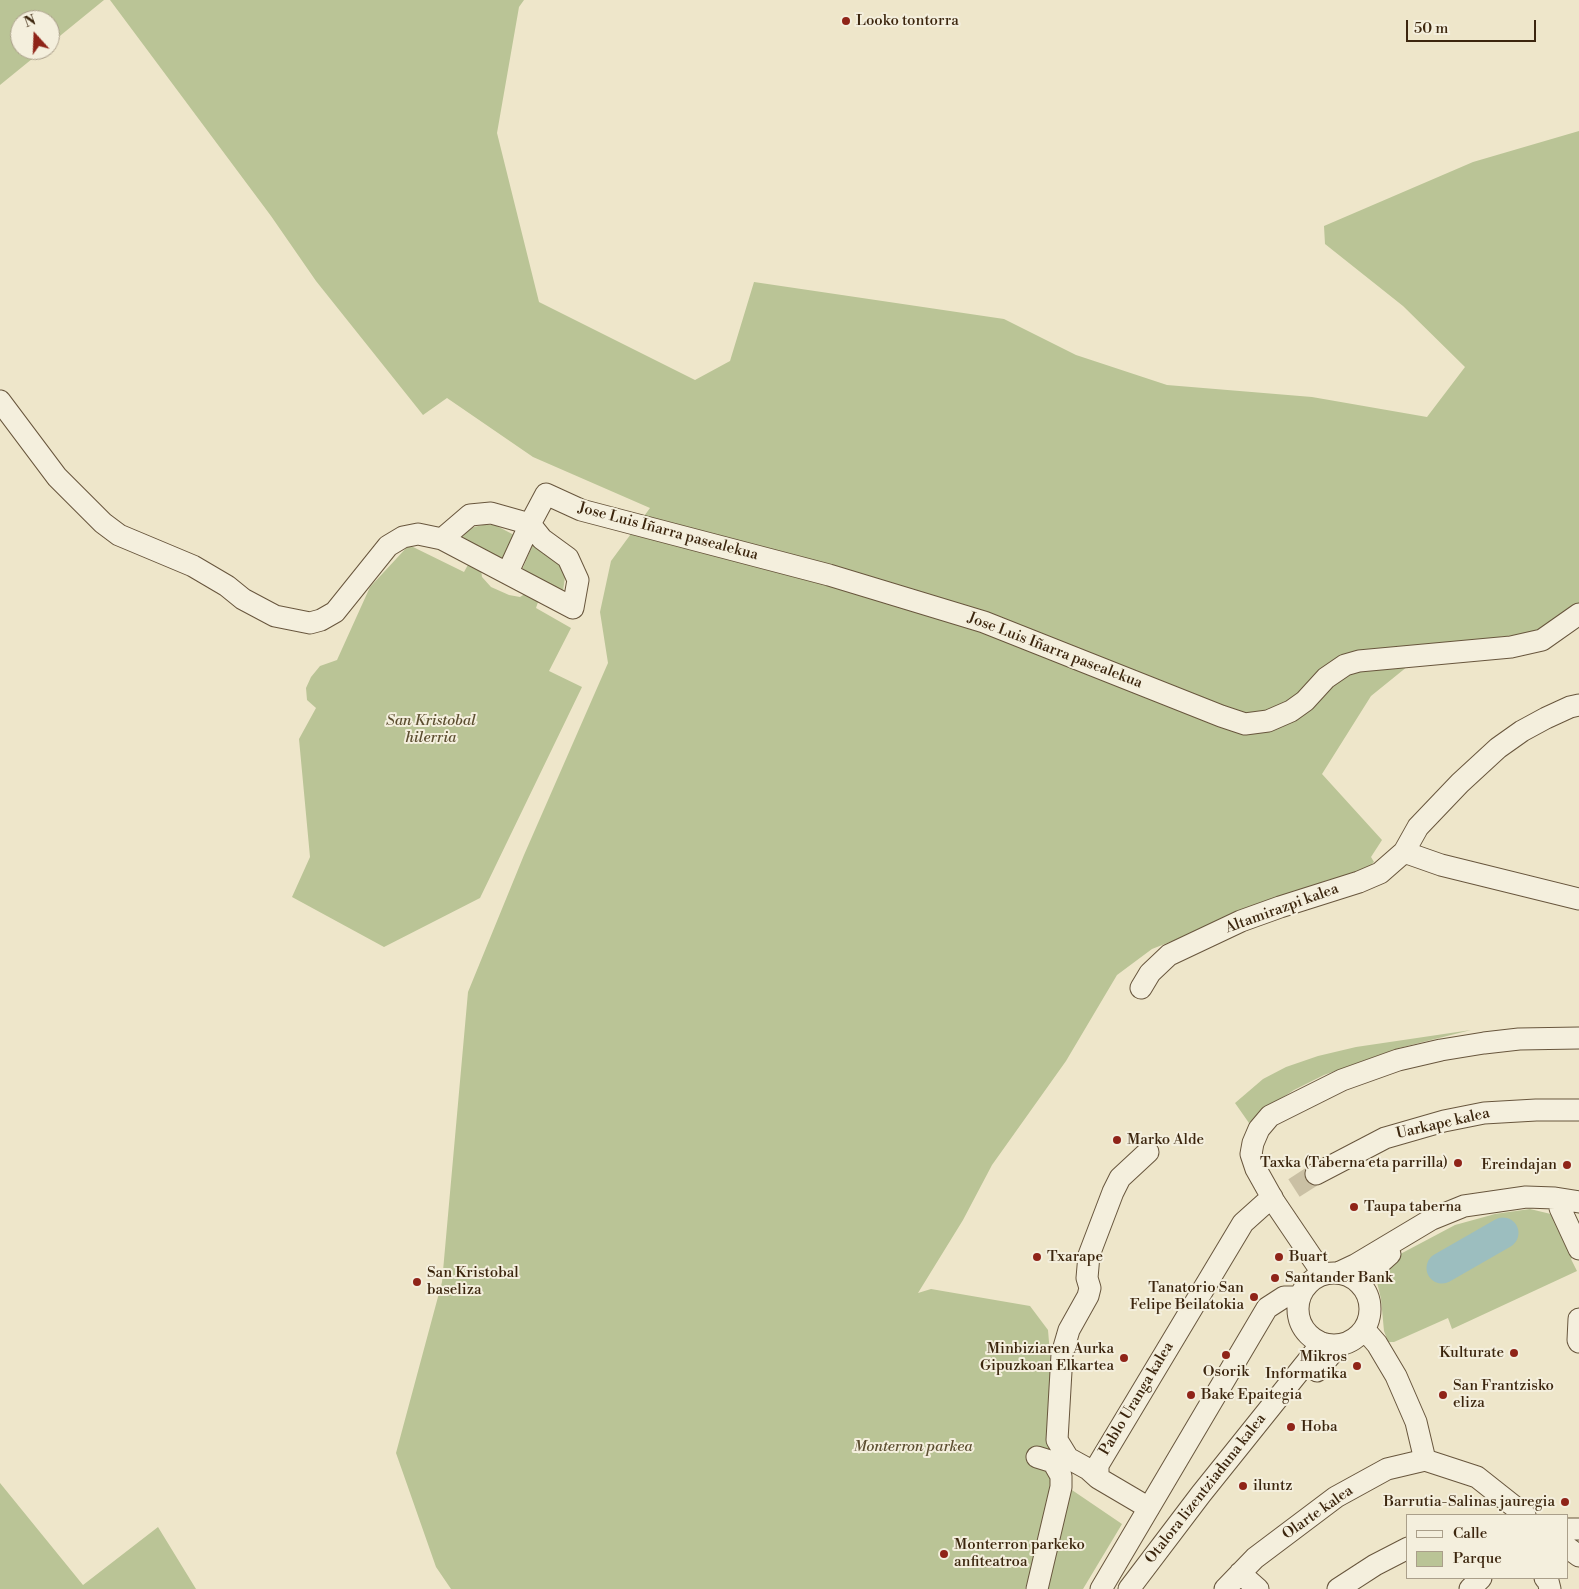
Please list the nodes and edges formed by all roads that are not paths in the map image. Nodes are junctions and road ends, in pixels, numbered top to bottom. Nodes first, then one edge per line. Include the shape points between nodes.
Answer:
1 (0, 401) edge
2 (530, 524) junction
3 (442, 538) junction
4 (508, 572) junction
5 (1579, 614) edge
6 (1579, 705) edge
7 (1404, 852) junction
8 (1579, 899) edge
9 (1141, 988) dead end
10 (1579, 1038) edge
11 (1579, 1110) edge
12 (1148, 1152) dead end
13 (1316, 1174) tunnel mouth
14 (1272, 1197) junction
15 (1573, 1207) edge
16 (1579, 1249) edge
17 (1330, 1273) junction
18 (1360, 1284) junction
19 (1300, 1297) junction
20 (1579, 1319) edge
21 (1371, 1336) junction
22 (1579, 1342) edge
23 (1330, 1344) junction
24 (1037, 1457) dead end
25 (1425, 1460) junction
26 (1098, 1478) junction
27 (1149, 1508) junction
28 (1524, 1514) edge
29 (1406, 1549) edge
30 (1240, 1573) junction
31 (1480, 1579) edge
32 (1037, 1589) edge
33 (1101, 1589) edge
34 (1129, 1589) edge
35 (1145, 1589) edge
36 (1225, 1589) edge
37 (1258, 1589) edge
38 (1338, 1589) edge
39 (1470, 1589) edge

1 - 3 street via 57,477 102,523 119,536 193,566 275,616 310,623 321,620 334,612 388,546 403,537 418,534
2 - 3 street via 491,513 470,514
2 - 4 street
2 - 4 street via 542,539 568,558 578,580 573,608
2 - 5 street, Jose Luis Iñarra pasealekua via 546,494 581,510 829,575 984,622 1245,724 1268,721 1291,711 1345,665 1510,647 1542,640
3 - 4 street
6 - 7 street via 1546,718 1498,748 1418,827
7 - 8 street via 1441,865
7 - 9 street, Altamirazpi kalea via 1380,873 1241,921 1169,955 1150,973
10 - 14 street via 1484,1043 1398,1060 1342,1080 1270,1116 1259,1129 1251,1154
11 - 13 street, Uarkape kalea via 1484,1113 1444,1121 1385,1138
12 - 26 street via 1120,1178 1113,1192 1089,1255 1088,1296 1069,1330 1062,1354 1057,1440 1068,1458
14 - 17 street
14 - 26 street, Pablo Uranga kalea via 1243,1223 1098,1464
15 - 16 street
15 - 17 street via 1555,1198 1526,1197 1464,1206 1432,1219 1355,1265
15 - 18 street via 1505,1206 1468,1214 1392,1252
17 - 18 street via 1350,1276
17 - 19 street via 1308,1283
18 - 21 street via 1370,1305
19 - 23 street via 1297,1308 1304,1330 1312,1338
19 - 27 street via 1284,1297 1266,1308
20 - 22 street
21 - 23 street
21 - 25 street via 1394,1372 1416,1422
23 - 34 street, Otalora lizentziaduna kalea via 1201,1494
23 - 35 street, Otalora lizentziaduna kalea
24 - 32 street via 1053,1462 1062,1476
25 - 28 street via 1477,1477
25 - 30 street, Olarte kalea via 1387,1470 1336,1496
26 - 27 street
27 - 33 street
29 - 38 street
30 - 36 street, Olarte kalea
30 - 37 street
31 - 39 street

